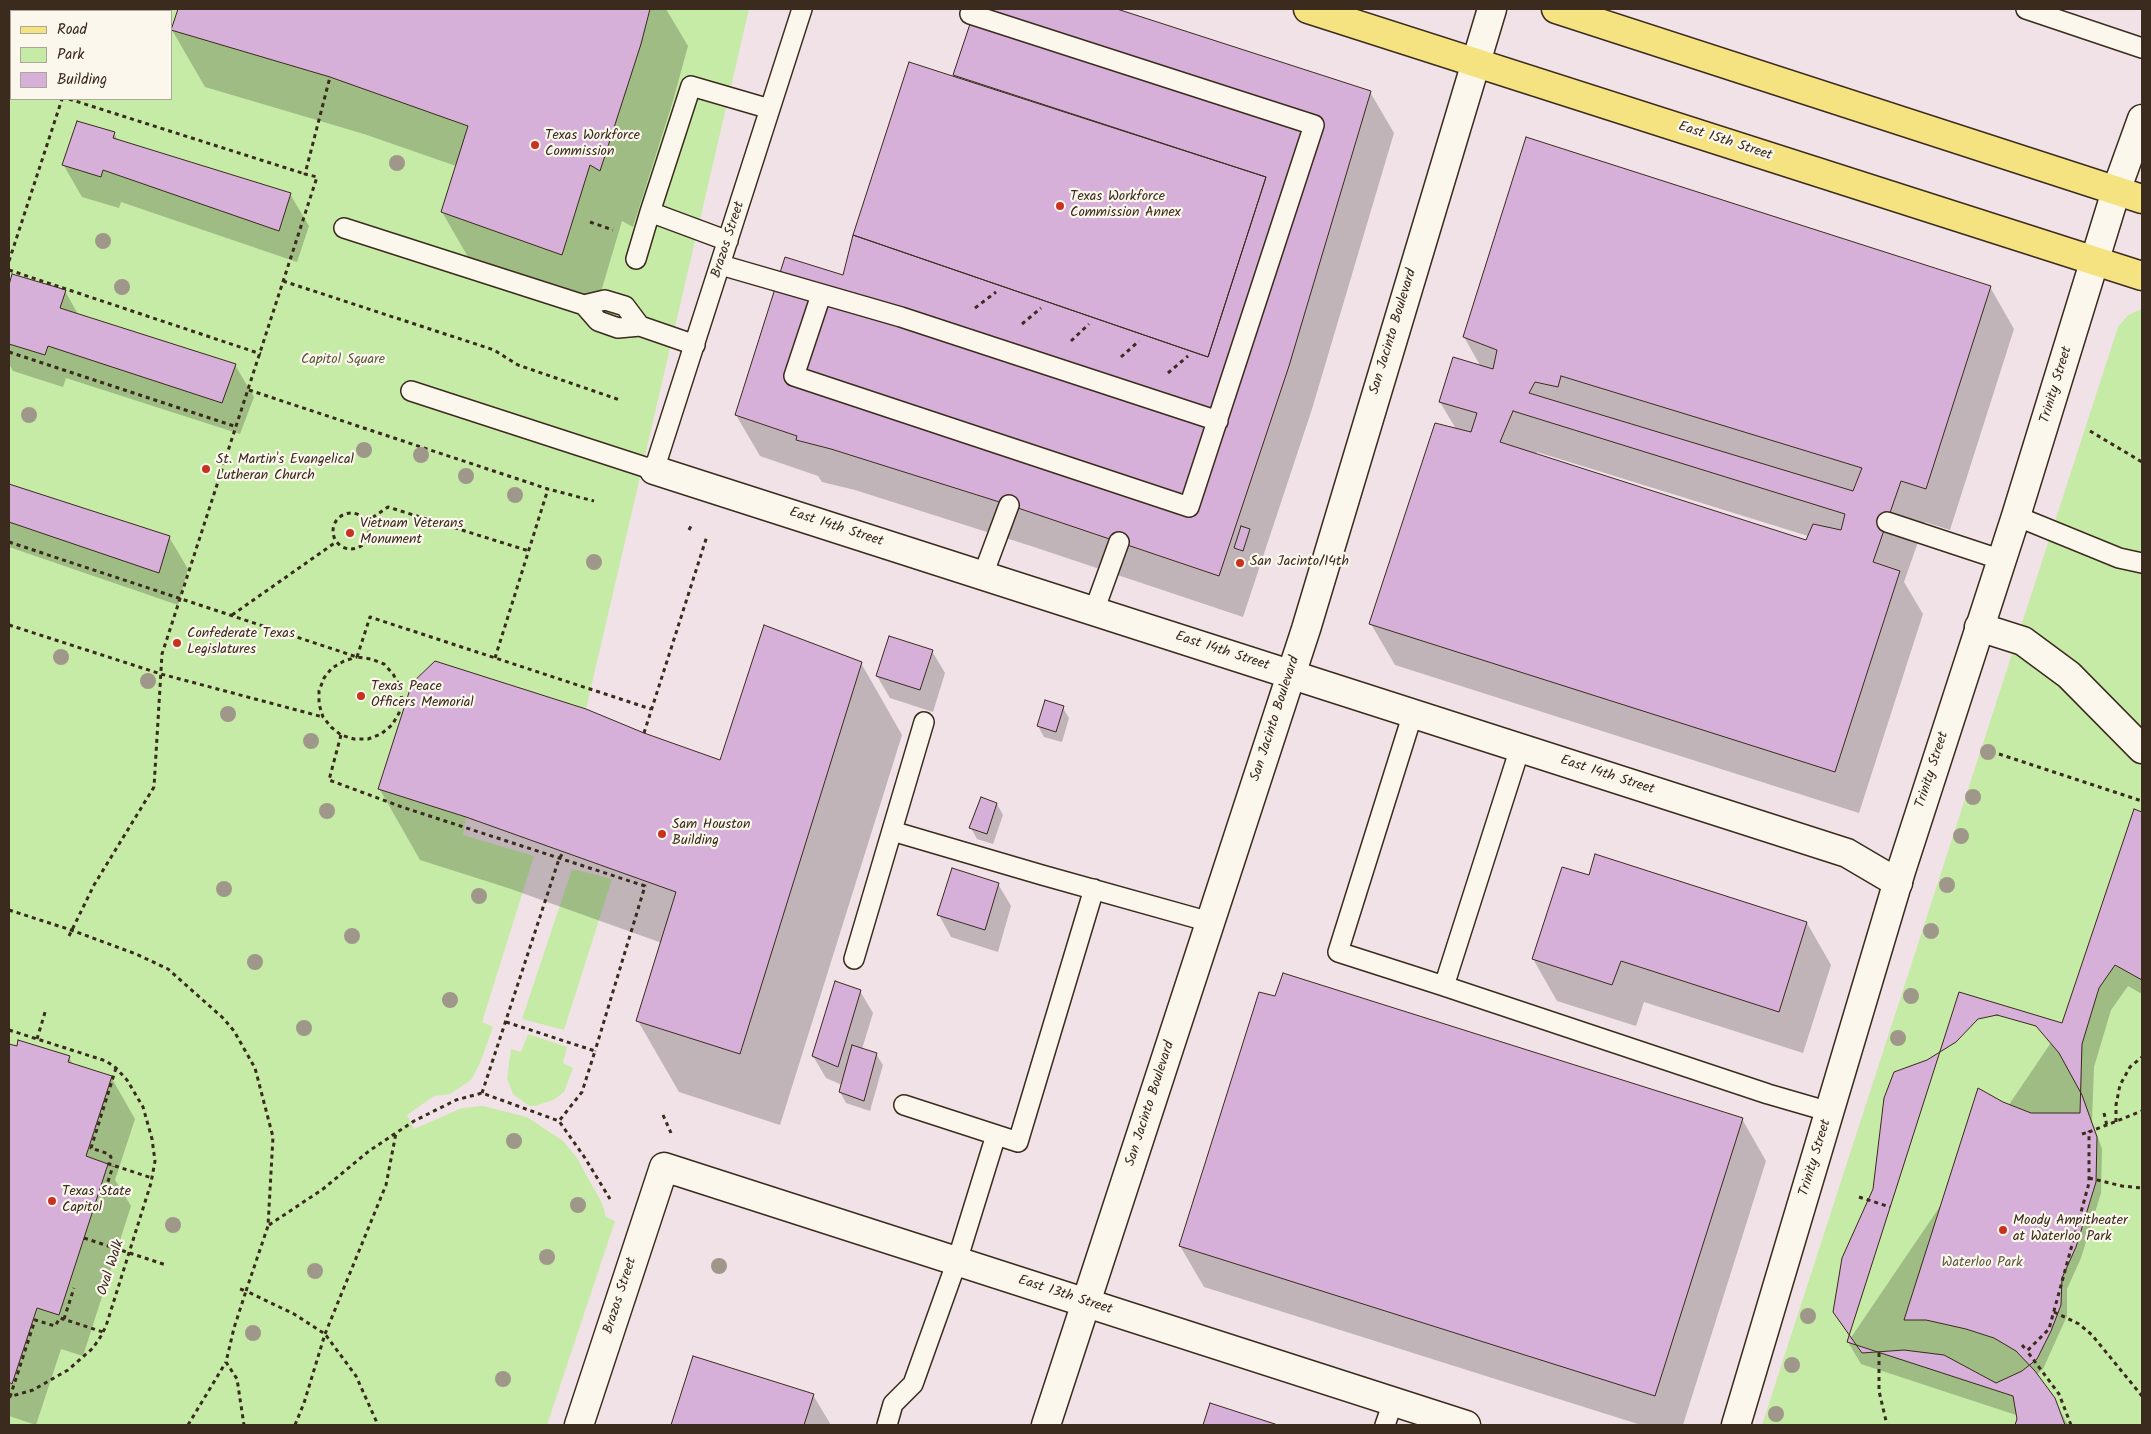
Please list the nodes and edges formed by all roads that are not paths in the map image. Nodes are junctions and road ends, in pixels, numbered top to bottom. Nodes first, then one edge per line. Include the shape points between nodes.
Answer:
1 (802, 9) edge
2 (1308, 9) edge
3 (1492, 9) edge
4 (1556, 9) edge
5 (2026, 9) edge
6 (970, 14) dead end
7 (2142, 48) edge
8 (1475, 62) junction
9 (770, 110) junction
10 (2142, 119) edge
11 (2116, 191) junction
12 (2142, 199) edge
13 (650, 212) junction
14 (344, 228) dead end
15 (728, 241) junction
16 (636, 259) dead end
17 (2095, 260) junction
18 (721, 266) junction
19 (2142, 276) edge
20 (821, 295) junction
21 (695, 345) junction
22 (411, 391) dead end
23 (1218, 422) junction
24 (654, 470) junction
25 (1009, 506) dead end
26 (2016, 516) junction
27 (1887, 522) dead end
28 (1119, 542) dead end
29 (2002, 560) junction
30 (2142, 563) edge
31 (983, 575) junction
32 (1094, 611) junction
33 (1979, 627) junction
34 (1290, 674) junction
35 (1413, 713) junction
36 (924, 722) dead end
37 (1520, 748) junction
38 (2142, 748) edge
39 (892, 831) junction
40 (1898, 883) junction
41 (1094, 889) junction
42 (1210, 922) junction
43 (854, 959) dead end
44 (1444, 986) junction
45 (904, 1104) dead end
46 (1830, 1112) junction
47 (996, 1135) junction
48 (664, 1167) joint
49 (957, 1261) junction
50 (1086, 1303) junction
51 (1389, 1413) edge
52 (579, 1425) edge
53 (887, 1425) edge
54 (1046, 1425) edge
55 (1466, 1425) edge
56 (1736, 1425) edge

1 - 9 lane, Brazos Street
2 - 8 main road, East 15th Street
3 - 8 main road, San Jacinto Boulevard
4 - 11 main road
5 - 7 lane
6 - 23 lane via 1314,125
8 - 17 main road, East 15th Street
8 - 34 main road, San Jacinto Boulevard
9 - 13 lane via 691,86
9 - 15 lane, Brazos Street
10 - 11 main road, Trinity Street
11 - 12 main road
11 - 17 main road, Trinity Street
13 - 15 lane
13 - 16 lane
14 - 21 lane via 584,305 605,300 624,306 640,326
15 - 18 lane, Brazos Street
17 - 19 main road, East 15th Street
17 - 26 main road, Trinity Street
18 - 20 lane
18 - 21 lane, Brazos Street
20 - 23 lane via 901,317
20 - 23 lane via 794,376 1189,508
21 - 24 lane, Brazos Street
22 - 24 lane
24 - 31 main road, East 14th Street
25 - 31 lane
26 - 29 main road, Trinity Street
26 - 30 lane via 2119,558
27 - 29 lane
28 - 32 lane
29 - 33 main road, Trinity Street
31 - 32 main road, East 14th Street
32 - 34 main road, East 14th Street
33 - 38 main road via 2023,641 2069,675
33 - 40 main road, Trinity Street
34 - 35 main road, East 14th Street
34 - 42 main road, San Jacinto Boulevard
35 - 37 main road, East 14th Street
35 - 44 lane via 1338,952
36 - 39 lane
37 - 40 main road, East 14th Street via 1847,853
37 - 44 lane
39 - 41 lane
39 - 43 lane
40 - 46 main road, Trinity Street
41 - 42 lane
41 - 47 lane via 1018,1142
42 - 50 main road, San Jacinto Boulevard
44 - 46 lane
45 - 47 lane
46 - 56 main road, Trinity Street
47 - 49 lane
48 - 49 main road, East 13th Street
48 - 52 main road, Brazos Street
49 - 50 main road, East 13th Street
49 - 53 lane via 913,1384 893,1404
50 - 51 main road, East 13th Street
50 - 54 main road, San Jacinto Boulevard
51 - 55 main road, East 13th Street

